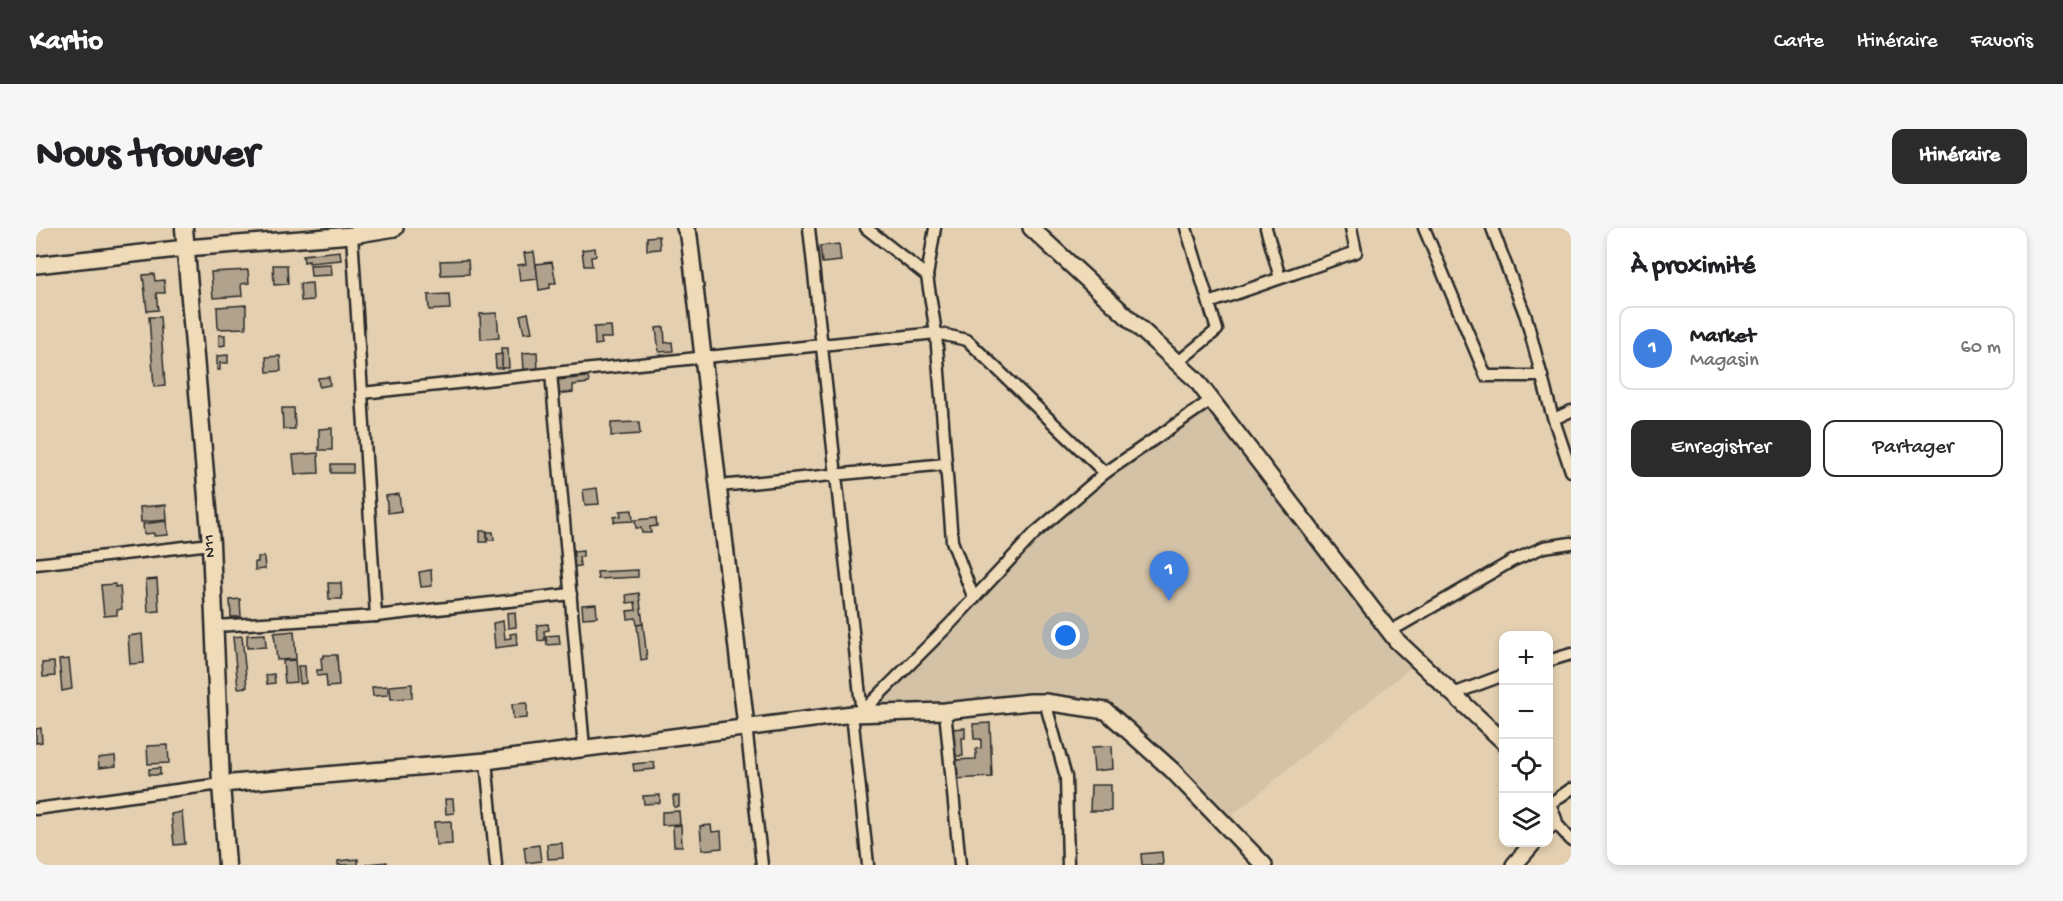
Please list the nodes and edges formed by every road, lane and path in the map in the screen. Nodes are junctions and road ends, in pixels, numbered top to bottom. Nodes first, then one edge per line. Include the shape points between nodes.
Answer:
1 (184, 228) edge
2 (395, 228) edge
3 (685, 228) edge
4 (809, 228) edge
5 (866, 228) edge
6 (935, 228) edge
7 (1030, 228) edge
8 (1186, 228) edge
9 (1266, 228) edge
10 (1351, 228) edge
11 (1424, 228) edge
12 (1491, 228) edge
13 (352, 234) junction
14 (186, 248) junction
15 (36, 265) edge
16 (927, 276) junction
17 (1280, 278) junction
18 (1209, 303) junction
19 (936, 333) junction
20 (823, 345) junction
21 (704, 357) junction
22 (1177, 363) junction
23 (551, 373) junction
24 (1542, 376) junction
25 (362, 393) junction
26 (1211, 400) junction
27 (1571, 411) edge
28 (1554, 419) junction
29 (946, 464) junction
30 (1571, 471) edge
31 (1105, 473) junction
32 (835, 475) junction
33 (719, 486) junction
34 (1571, 543) edge
35 (211, 544) junction
36 (36, 564) edge
37 (571, 594) junction
38 (974, 599) junction
39 (376, 616) junction
40 (216, 626) junction
41 (1389, 632) junction
42 (1571, 654) edge
43 (1553, 659) edge
44 (1499, 677) edge
45 (1453, 694) junction
46 (1046, 702) junction
47 (945, 711) junction
48 (857, 714) junction
49 (746, 726) junction
50 (1500, 739) edge
51 (584, 748) junction
52 (486, 761) junction
53 (221, 784) junction
54 (1571, 789) edge
55 (1553, 802) edge
56 (36, 809) edge
57 (1553, 826) edge
58 (1571, 840) edge
59 (1530, 847) edge
60 (227, 865) edge
61 (496, 865) edge
62 (762, 865) edge
63 (868, 865) edge
64 (960, 865) edge
65 (1068, 865) edge
66 (1264, 865) edge
67 (1514, 865) edge

1 - 14 main road, N11
2 - 13 street
3 - 21 street
4 - 20 street
5 - 16 street
6 - 16 street
7 - 22 street
8 - 18 street
9 - 17 street
10 - 17 street via 1356,252
11 - 24 street via 1485,376
12 - 24 street via 1526,317
13 - 14 street
13 - 25 street
14 - 15 street
14 - 35 main road, N11
16 - 19 street
17 - 18 street
18 - 22 street via 1217,330
19 - 20 street
19 - 29 street
19 - 31 street via 967,340
20 - 21 street
20 - 32 street
21 - 23 street
21 - 33 street
22 - 26 street
23 - 25 street
23 - 37 street
24 - 28 street
25 - 39 street
26 - 31 street
26 - 41 street
27 - 28 street
28 - 30 street
29 - 32 street
29 - 38 street via 952,541
31 - 38 street via 1035,533
32 - 33 street
32 - 48 street
33 - 49 street
34 - 41 street via 1544,547 1512,561
35 - 36 street
35 - 40 main road, N11
37 - 39 street
37 - 51 street
38 - 48 street
39 - 40 street
40 - 53 main road, N11
41 - 45 street
42 - 43 street
44 - 45 street
45 - 50 street
46 - 47 street
46 - 65 street via 1066,777
46 - 66 street via 1107,711 1172,770
47 - 48 street
47 - 64 street
48 - 49 street
48 - 63 street
49 - 51 street
49 - 62 street
51 - 52 street
52 - 53 street
52 - 61 street
53 - 56 street
53 - 60 main road, N11
54 - 55 street
57 - 58 street
59 - 67 street

